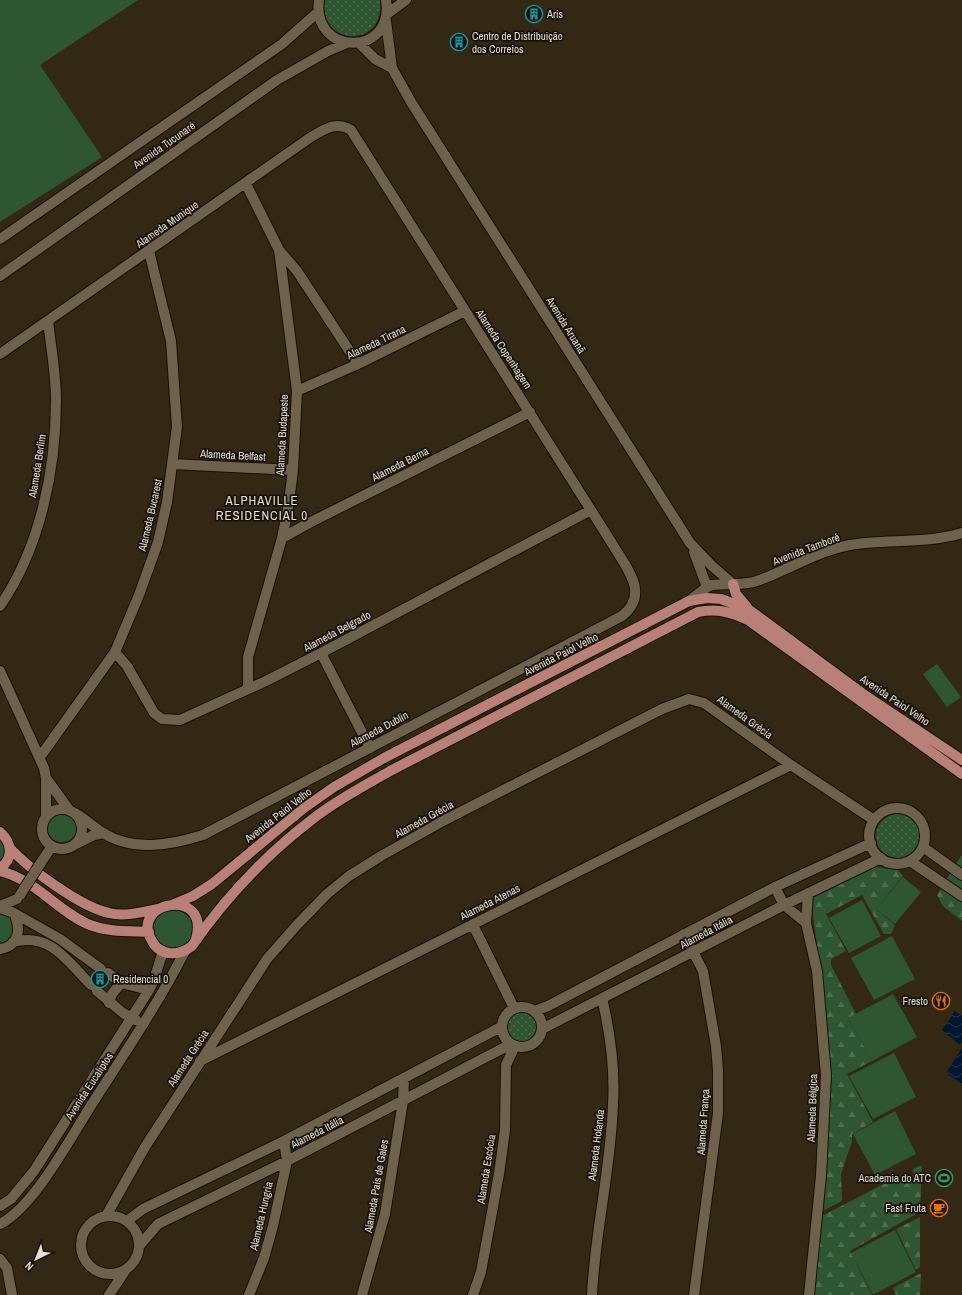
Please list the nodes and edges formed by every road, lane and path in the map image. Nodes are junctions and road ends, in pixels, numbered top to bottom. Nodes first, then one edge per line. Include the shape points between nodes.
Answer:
1 (319, 0) edge
2 (386, 0) edge
3 (406, 0) edge
4 (318, 12) junction
5 (387, 17) junction
6 (347, 43) junction
7 (359, 43) junction
8 (392, 68) junction
9 (351, 130) joint
10 (246, 184) junction
11 (0, 239) edge
12 (279, 250) junction
13 (149, 251) junction
14 (0, 276) edge
15 (465, 311) junction
16 (48, 321) junction
17 (0, 354) edge
18 (358, 364) junction
19 (297, 391) junction
20 (530, 412) junction
21 (172, 464) junction
22 (293, 470) junction
23 (591, 510) junction
24 (962, 533) edge
25 (282, 538) junction
26 (690, 543) junction
27 (634, 582) joint
28 (733, 584) junction
29 (707, 587) junction
30 (689, 601) junction
31 (0, 606) edge
32 (748, 609) junction
33 (116, 652) junction
34 (321, 653) junction
35 (0, 671) edge
36 (248, 689) junction
37 (370, 748) junction
38 (40, 756) junction
39 (962, 760) edge
40 (791, 765) junction
41 (962, 774) edge
42 (46, 778) junction
43 (73, 812) junction
44 (46, 817) junction
45 (874, 820) junction
46 (0, 824) edge
47 (104, 833) junction
48 (2, 834) edge
49 (870, 843) junction
50 (76, 844) junction
51 (52, 846) junction
52 (923, 847) junction
53 (10, 848) junction
54 (881, 858) junction
55 (910, 860) junction
56 (0, 870) edge
57 (962, 875) edge
58 (775, 887) junction
59 (808, 893) junction
60 (962, 896) edge
61 (18, 897) junction
62 (174, 904) junction
63 (784, 905) junction
64 (0, 907) edge
65 (158, 909) junction
66 (13, 912) junction
67 (806, 923) junction
68 (473, 925) junction
69 (148, 932) junction
70 (684, 934) junction
71 (196, 940) junction
72 (7, 946) edge
73 (163, 951) junction
74 (186, 951) junction
75 (695, 952) junction
76 (0, 957) edge
77 (121, 983) junction
78 (149, 990) junction
79 (602, 998) junction
80 (109, 1003) junction
81 (514, 1008) junction
82 (535, 1011) junction
83 (131, 1017) junction
84 (144, 1023) junction
85 (501, 1028) junction
86 (542, 1029) junction
87 (513, 1045) junction
88 (200, 1061) junction
89 (404, 1078) junction
90 (403, 1101) junction
91 (284, 1141) junction
92 (287, 1161) junction
93 (0, 1206) edge
94 (106, 1216) junction
95 (127, 1221) junction
96 (0, 1224) edge
97 (140, 1245) junction
98 (0, 1259) edge
99 (125, 1271) junction
100 (12, 1295) edge
101 (109, 1295) edge
102 (249, 1295) edge
103 (362, 1295) edge
104 (474, 1295) edge
105 (592, 1295) edge
106 (694, 1295) edge
107 (810, 1295) edge

1 - 4 street
2 - 5 street, Avenida Aruanã
3 - 5 street
4 - 6 street via 327,32
4 - 11 street, Avenida Tucunaré via 282,44
5 - 7 street via 379,32
5 - 8 street, Avenida Aruanã
6 - 7 street
6 - 14 street, Avenida Tucunaré via 277,80
7 - 8 street, Avenida Aruanã via 375,58
8 - 26 street, Avenida Aruanã
9 - 10 street, Alameda Munique via 339,125 327,128
9 - 15 street, Alameda Copenhagem
10 - 12 street, Alameda Budapeste
10 - 13 street, Alameda Munique
12 - 18 street, Alameda Budapeste via 297,271
12 - 19 street, Alameda Budapeste
13 - 16 street, Alameda Munique
13 - 21 street, Alameda Bucarest via 172,341 177,427
15 - 18 street, Alameda Tirana
15 - 20 street, Alameda Copenhagem
16 - 17 street, Alameda Munique
16 - 31 street, Alameda Berlim via 56,399 54,440 47,487 31,547
18 - 19 street, Alameda Tirana
19 - 22 street, Alameda Budapeste
20 - 23 street, Alameda Copenhagem
20 - 25 street, Alameda Berna
21 - 22 street, Alameda Belfast
21 - 33 street, Alameda Bucarest via 158,542
22 - 25 street, Alameda Budapeste
23 - 27 street, Alameda Copenhagem
23 - 34 street, Alameda Belgrado
24 - 28 street, Avenida Tamboré via 932,539 850,545 818,555 757,581
25 - 36 street, Alameda Budapeste via 248,657
26 - 28 street, Avenida Aruanã
26 - 29 street
27 - 37 street, Alameda Dublin via 636,599 633,606 622,616
28 - 29 street, Avenida Tamboré
28 - 32 main road via 740,600
29 - 30 street
30 - 32 main road, Avenida Paiol Velho via 707,598
30 - 62 main road, Avenida Paiol Velho via 384,758 334,787 304,808 212,884
32 - 39 main road, Avenida Paiol Velho via 866,696
33 - 36 street, Alameda Belgrado via 149,706 162,719 180,720
33 - 38 street, Alameda Bucarest
34 - 36 street, Alameda Belgrado
34 - 37 street
35 - 38 street
37 - 47 street, Alameda Dublin via 203,834 177,843 132,843
38 - 42 street
40 - 45 street, Alameda Grécia
40 - 68 street, Alameda Atenas
40 - 88 street, Alameda Grécia via 714,708 697,700 680,701 662,709 443,821 349,876 327,894 267,959
41 - 71 main road, Avenida Paiol Velho via 748,620 735,613 709,609 685,617 343,798 314,818 267,860 226,902
42 - 43 street
42 - 44 street
43 - 44 street via 60,809
43 - 47 street, Alameda Dublin
43 - 50 street via 80,819 82,832
44 - 51 street via 43,823 44,836
45 - 49 street
45 - 52 street via 893,808 907,810 923,825
46 - 48 main road, Avenida Paiol Velho
47 - 50 street
48 - 53 main road, Avenida Paiol Velho
49 - 54 street
49 - 58 street, Alameda Itália
50 - 51 street via 62,849
51 - 61 street, bridge
52 - 55 street via 916,857
52 - 57 street
53 - 56 main road via 7,861
53 - 65 main road, Avenida Paiol Velho via 71,896 96,909 109,914 123,915
54 - 55 street via 898,864
54 - 59 street, Alameda Itália
55 - 60 street
56 - 69 main road via 26,883 90,925
58 - 63 street
58 - 70 street, Alameda Itália
59 - 63 street, Alameda Itália
59 - 67 street, Alameda Bélgica
61 - 64 street
61 - 66 street
62 - 65 main road, Avenida Paiol Velho
62 - 71 main road via 182,905 195,916 198,924
63 - 67 street
63 - 75 street, Alameda Itália
64 - 66 street
65 - 69 main road via 152,916
66 - 72 street via 19,924 19,931
66 - 77 street via 60,939
67 - 107 street, Alameda Bélgica via 817,971 826,1074 821,1176
68 - 81 street
68 - 88 street, Alameda Atenas
69 - 73 main road via 151,941
70 - 75 street, Alameda França
70 - 82 street, Alameda Itália
71 - 74 main road, Avenida Paiol Velho
72 - 76 street
72 - 80 street via 31,939 50,945
73 - 74 main road via 170,954
73 - 78 street, Avenida Eucaliptos
74 - 84 street, Avenida Eucaliptos
75 - 79 street, Alameda Itália
75 - 106 street, Alameda França via 703,971 716,1046 718,1113
77 - 78 street
77 - 80 street via 112,994
78 - 83 street, Avenida Eucaliptos
79 - 86 street, Alameda Itália
79 - 105 street, Alameda Holanda via 611,1053 613,1103 593,1262
80 - 83 street
81 - 82 street via 524,1006
81 - 85 street via 504,1016
82 - 86 street via 541,1019
83 - 84 street
83 - 93 street, Avenida Eucaliptos via 34,1171 11,1199
84 - 96 street, Avenida Eucaliptos via 33,1194 13,1215
85 - 87 street via 506,1040
85 - 89 street, Alameda Itália
86 - 87 street via 538,1039 530,1046
87 - 90 street, Alameda Itália
87 - 104 street, Alameda Escócia via 506,1065 504,1130 499,1174 481,1272
88 - 94 street, Alameda Grécia via 145,1147
89 - 90 street, Alameda País de Gales
89 - 91 street, Alameda Itália
90 - 92 street, Alameda Itália
90 - 103 street, Alameda País de Gales via 385,1214
91 - 92 street, Alameda Hungria
91 - 95 street, Alameda Itália via 143,1209
92 - 97 street, Alameda Itália via 158,1224
92 - 102 street, Alameda Hungria via 264,1258
94 - 95 street via 120,1217
94 - 99 street via 89,1224 84,1232 81,1241 84,1259 98,1272 112,1274
95 - 97 street via 136,1231
97 - 99 street via 136,1259
98 - 100 street via 7,1268
99 - 101 street

